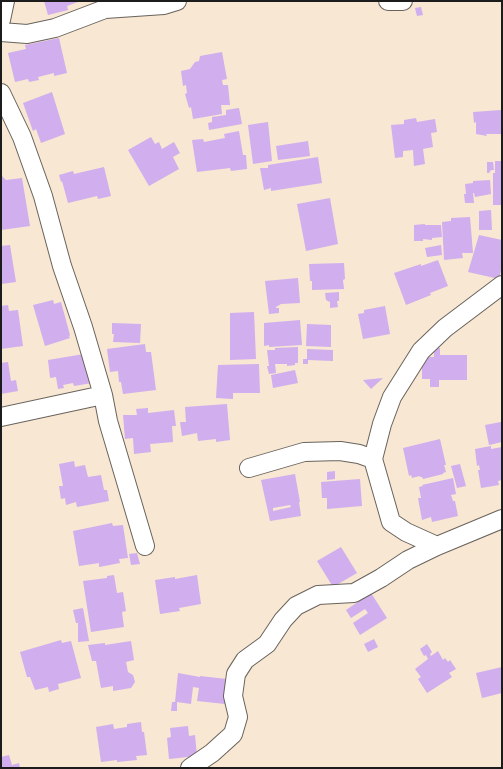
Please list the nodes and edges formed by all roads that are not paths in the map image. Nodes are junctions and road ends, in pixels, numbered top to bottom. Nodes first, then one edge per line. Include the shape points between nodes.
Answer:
1 (5, 1) edge
2 (177, 1) edge
3 (388, 1) edge
4 (403, 1) edge
5 (1, 20) edge
6 (1, 32) edge
7 (3, 102) edge
8 (502, 285) edge
9 (103, 395) junction
10 (1, 417) edge
11 (373, 459) junction
12 (249, 468) dead end
13 (502, 519) edge
14 (145, 546) dead end
15 (437, 546) junction
16 (190, 768) edge

1 - 5 street
2 - 6 street via 164,5 105,9 55,28 27,34
3 - 4 street
7 - 9 street via 22,137
8 - 11 street via 445,328 421,351 392,397
9 - 10 street
9 - 14 street via 108,421
11 - 12 street via 340,451 304,452
11 - 15 street via 391,522
13 - 15 street
15 - 16 street via 408,560 354,593 318,595 296,606 266,644 245,660 236,674 233,696 238,717 233,734

